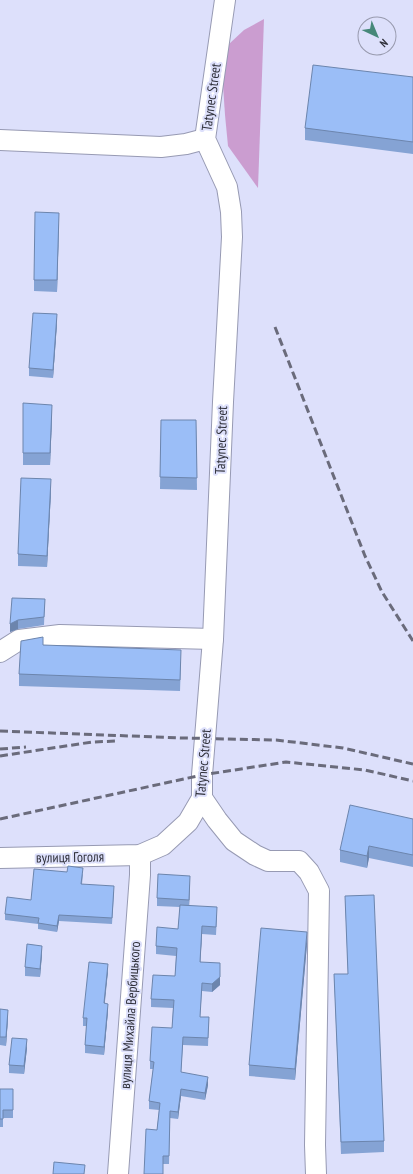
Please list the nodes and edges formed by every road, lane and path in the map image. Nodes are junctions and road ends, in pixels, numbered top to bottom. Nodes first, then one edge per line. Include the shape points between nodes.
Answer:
1 (225, 0) edge
2 (205, 139) junction
3 (0, 140) edge
4 (213, 639) junction
5 (0, 652) edge
6 (202, 798) junction
7 (140, 855) junction
8 (0, 858) edge
9 (118, 1174) edge
10 (316, 1174) edge

1 - 2 street, Tatynec Street
2 - 3 street via 161,147
2 - 4 street, Tatynec Street via 227,187 232,237
4 - 5 street via 60,636 19,640
4 - 6 street, Tatynec Street
6 - 7 street, Tatynec Street via 188,822 180,830 163,845
6 - 10 street via 234,841 268,861 299,861 309,872 319,891
7 - 8 street, вулиця Гоголя
7 - 9 street, вулиця Михайла Вербицького

